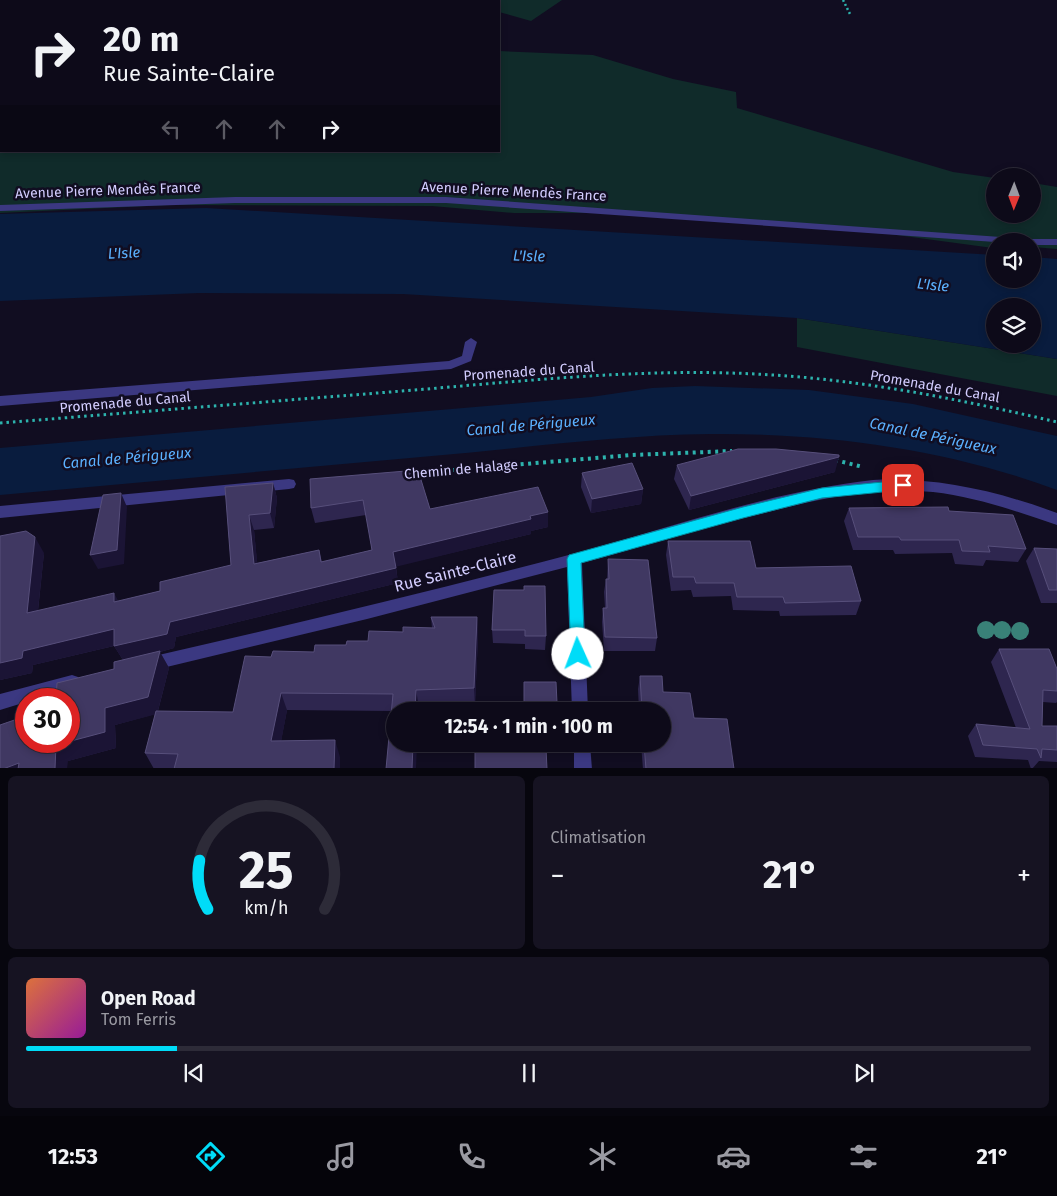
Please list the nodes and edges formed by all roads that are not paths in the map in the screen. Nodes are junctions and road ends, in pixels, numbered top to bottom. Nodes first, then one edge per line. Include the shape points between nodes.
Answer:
1 (0, 208) edge
2 (986, 238) edge
3 (1041, 242) edge
4 (1057, 242) edge
5 (471, 342) dead end
6 (0, 401) edge
7 (289, 484) dead end
8 (0, 512) edge
9 (1057, 519) edge
10 (574, 559) junction
11 (137, 668) edge
12 (91, 678) edge
13 (0, 702) edge
14 (580, 702) edge
15 (582, 752) edge
16 (583, 768) edge

1 - 2 street, Avenue Pierre Mendès France via 235,200 446,200
3 - 4 street
5 - 6 street via 467,358 435,367
7 - 8 street
9 - 10 street, Rue Sainte-Claire via 999,499 958,490 886,485 822,493
10 - 11 street, Rue Sainte-Claire
10 - 14 street
12 - 13 street
15 - 16 street

